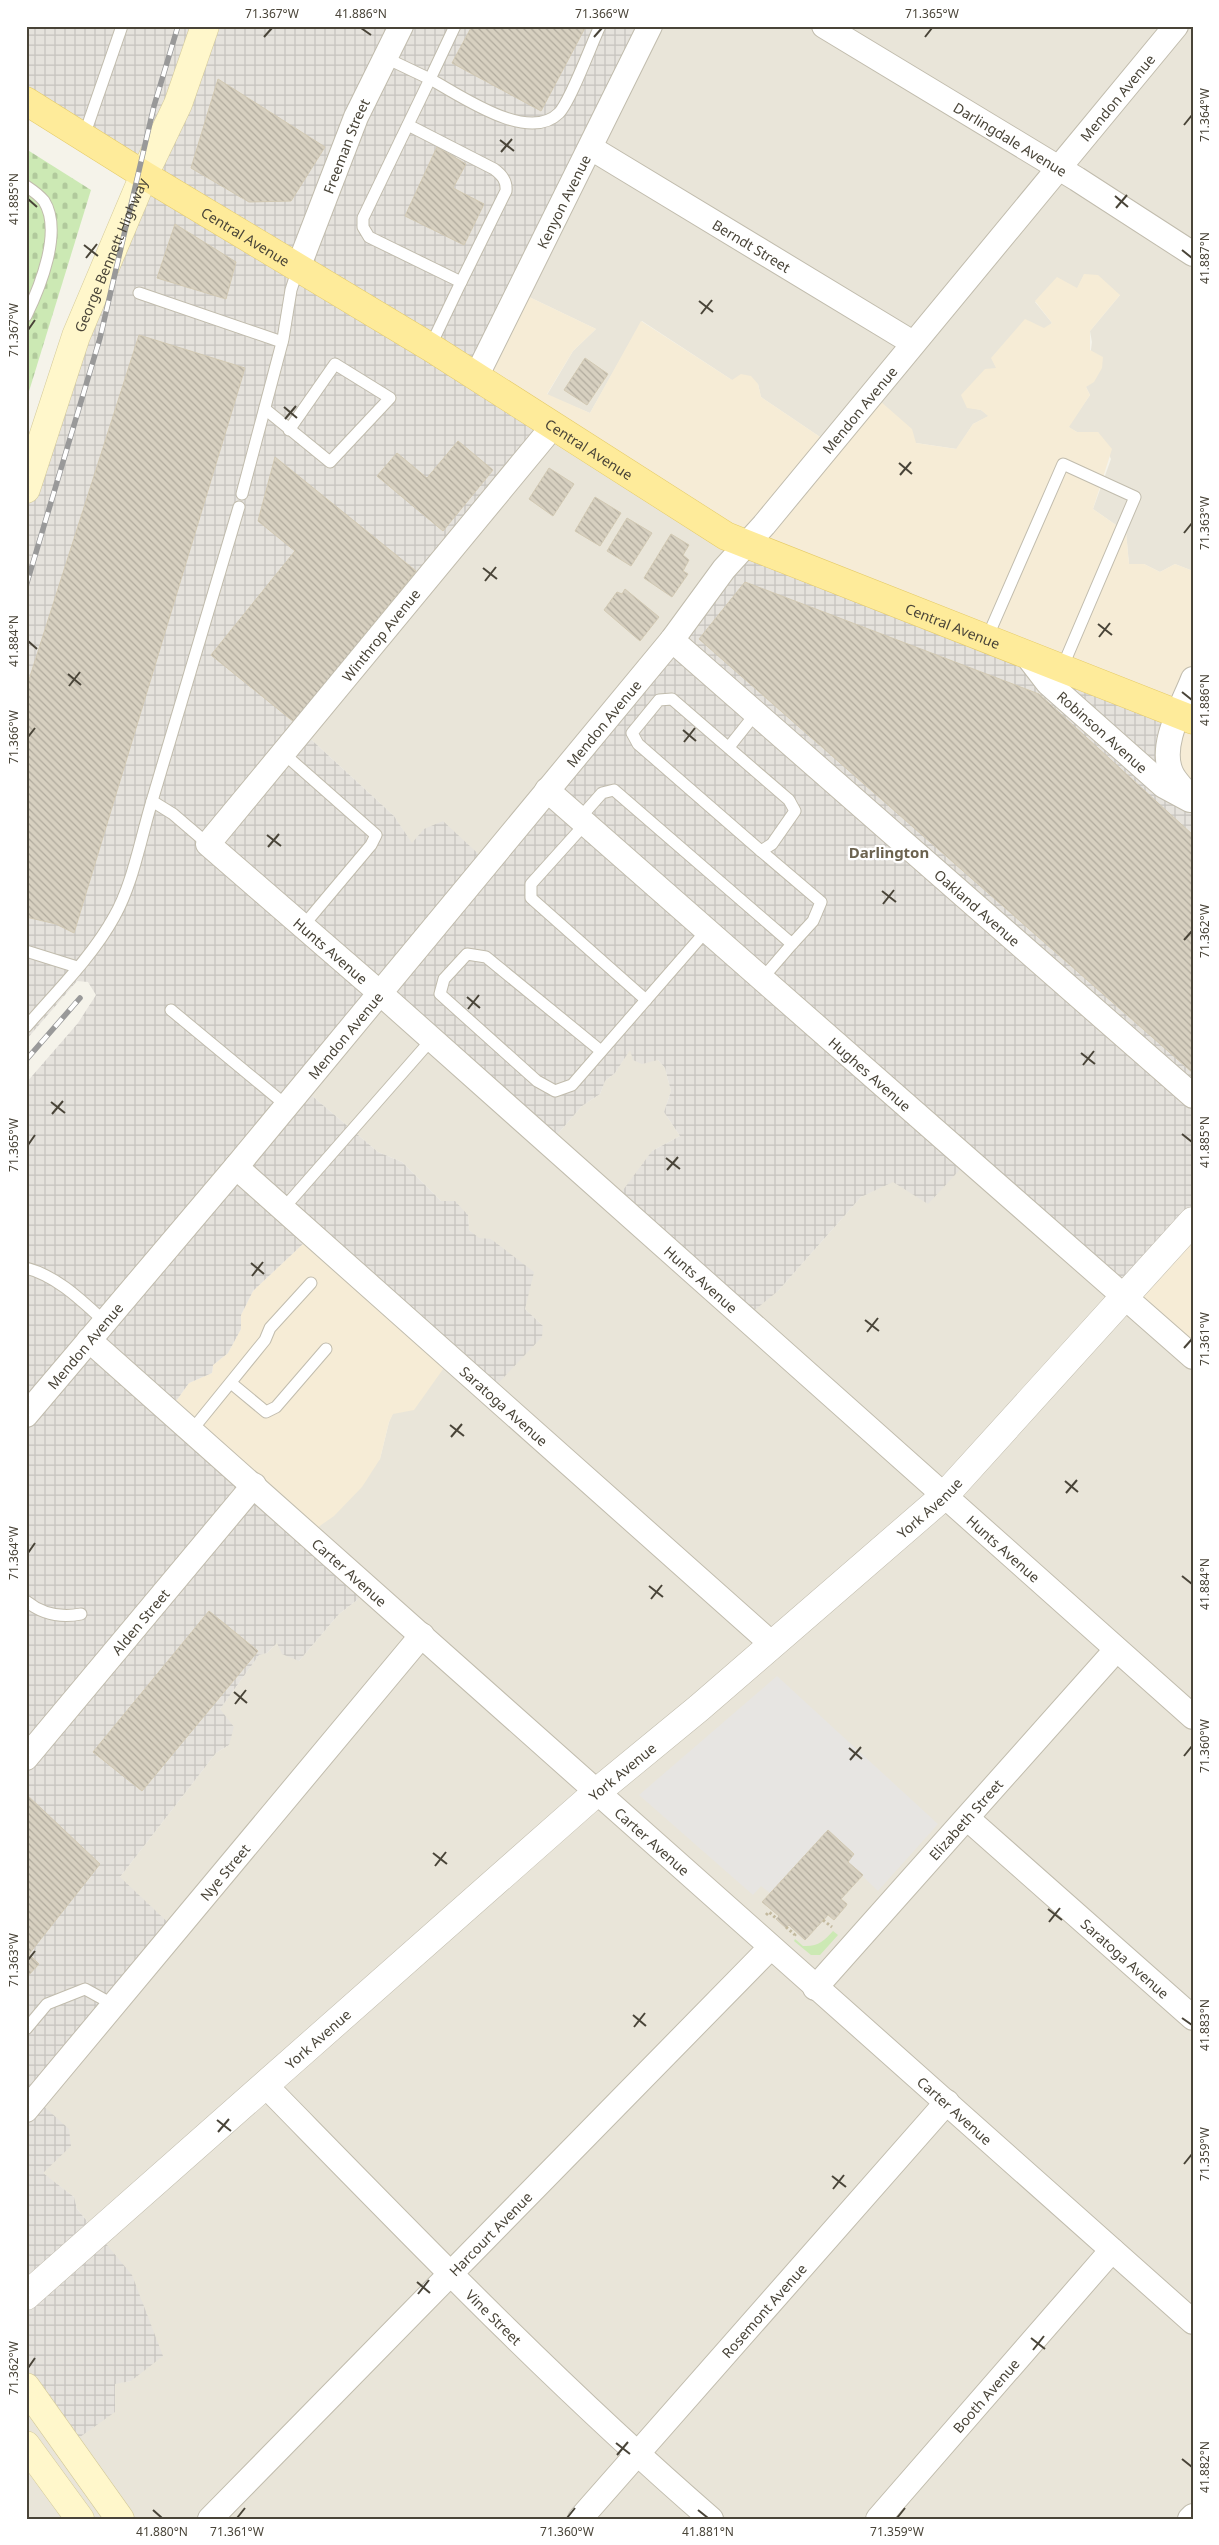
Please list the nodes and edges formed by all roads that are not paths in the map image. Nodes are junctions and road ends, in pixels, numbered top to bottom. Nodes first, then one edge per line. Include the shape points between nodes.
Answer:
1 (122, 26) edge
2 (205, 26) edge
3 (401, 26) edge
4 (455, 26) edge
5 (600, 26) edge
6 (650, 26) edge
7 (824, 26) edge
8 (1176, 26) edge
9 (386, 58) junction
10 (430, 79) junction
11 (26, 100) edge
12 (408, 125) junction
13 (84, 136) junction
14 (591, 148) junction
15 (1057, 168) junction
16 (144, 175) junction
17 (26, 186) edge
18 (1193, 254) edge
19 (298, 268) junction
20 (461, 282) junction
21 (139, 293) dead end
22 (26, 316) edge
23 (282, 342) junction
24 (913, 343) junction
25 (430, 347) junction
26 (476, 377) junction
27 (265, 409) junction
28 (554, 425) junction
29 (288, 430) junction
30 (26, 489) edge
31 (242, 494) dead end
32 (239, 507) dead end
33 (745, 544) junction
34 (987, 638) junction
35 (672, 640) junction
36 (1025, 653) junction
37 (1062, 668) junction
38 (1193, 679) edge
39 (756, 713) junction
40 (1186, 718) edge
41 (729, 747) junction
42 (283, 753) junction
43 (547, 790) junction
44 (152, 801) junction
45 (1192, 801) edge
46 (582, 822) junction
47 (208, 844) junction
48 (761, 851) junction
49 (302, 926) junction
50 (706, 931) junction
51 (792, 944) junction
52 (26, 951) edge
53 (77, 967) junction
54 (761, 980) junction
55 (380, 993) junction
56 (646, 1000) junction
57 (171, 1010) dead end
58 (26, 1027) edge
59 (432, 1039) junction
60 (601, 1051) junction
61 (1193, 1096) edge
62 (287, 1106) junction
63 (236, 1167) junction
64 (284, 1209) junction
65 (1193, 1221) edge
66 (26, 1268) edge
67 (311, 1284) dead end
68 (1123, 1297) junction
69 (105, 1322) junction
70 (89, 1340) junction
71 (326, 1349) dead end
72 (1193, 1357) edge
73 (231, 1383) junction
74 (26, 1416) edge
75 (192, 1430) junction
76 (254, 1485) junction
77 (944, 1496) junction
78 (26, 1601) edge
79 (81, 1614) dead end
80 (422, 1635) junction
81 (772, 1644) junction
82 (1116, 1650) junction
83 (1193, 1717) edge
84 (26, 1758) edge
85 (598, 1791) junction
86 (968, 1819) junction
87 (770, 1948) junction
88 (815, 1988) junction
89 (114, 2005) junction
90 (1193, 2018) edge
91 (26, 2029) edge
92 (265, 2085) junction
93 (947, 2102) junction
94 (26, 2110) edge
95 (1112, 2250) junction
96 (450, 2273) junction
97 (26, 2296) edge
98 (1193, 2322) edge
99 (26, 2388) edge
100 (26, 2445) edge
101 (637, 2455) junction
102 (1193, 2516) edge
103 (80, 2519) edge
104 (120, 2519) edge
105 (210, 2519) edge
106 (580, 2519) edge
107 (711, 2519) edge
108 (878, 2519) edge
109 (1190, 2519) edge

1 - 13 lane
2 - 16 main road, George Bennett Highway via 178,104
3 - 9 street, Freeman Street
4 - 10 lane
5 - 10 lane via 565,102 558,113 541,123 518,123 500,116
6 - 14 street, Kenyon Avenue
7 - 15 street, Darlingdale Avenue
8 - 15 street, Mendon Avenue
9 - 10 lane
9 - 19 street, Freeman Street via 356,118
10 - 12 lane
11 - 13 main road, Central Avenue
12 - 20 lane via 494,169 506,185 506,191
12 - 20 lane via 363,218 363,227 369,237
13 - 16 main road, Central Avenue
14 - 24 street, Berndt Street
14 - 26 street, Kenyon Avenue
15 - 18 street, Darlingdale Avenue
15 - 24 street, Mendon Avenue
16 - 19 main road, Central Avenue
16 - 30 main road, George Bennett Highway via 76,336
17 - 22 lane via 44,201 52,235 36,296
19 - 23 lane
19 - 25 main road, Central Avenue
20 - 25 lane
21 - 23 lane
23 - 27 lane
24 - 33 street, Mendon Avenue
25 - 26 main road, Central Avenue
26 - 28 main road, Central Avenue
27 - 29 lane
27 - 31 lane
28 - 33 main road, Central Avenue via 691,516
28 - 42 street, Winthrop Avenue
29 - 29 lane via 330,462 390,398 335,364
32 - 44 lane
33 - 34 main road, Central Avenue
33 - 35 street, Mendon Avenue
34 - 36 main road, Central Avenue
34 - 37 lane via 1063,464 1135,496
35 - 39 street, Oakland Avenue
35 - 43 street, Mendon Avenue
36 - 37 main road, Central Avenue
36 - 45 street, Robinson Avenue via 1048,684 1164,786
37 - 40 main road, Central Avenue
38 - 40 street, Robinson Avenue
39 - 41 lane
39 - 61 street, Oakland Avenue
40 - 45 street, Robinson Avenue via 1168,742 1167,757 1171,773
41 - 48 lane via 789,800 795,811 772,844
41 - 48 lane via 672,699 659,700 632,733 638,744
42 - 47 street, Winthrop Avenue
42 - 49 lane via 376,835
43 - 46 street, Hughes Avenue
43 - 55 street, Mendon Avenue
44 - 47 lane
44 - 53 lane via 117,911
46 - 50 street, Hughes Avenue
46 - 51 lane via 602,793 614,790
46 - 56 lane via 531,884 531,898
47 - 49 street, Hunts Avenue
48 - 51 lane via 821,902 813,921
49 - 55 street, Hunts Avenue
50 - 54 street, Hughes Avenue
50 - 56 lane
51 - 54 lane
52 - 53 lane
53 - 58 lane
54 - 68 street, Hughes Avenue
55 - 59 street, Hunts Avenue
55 - 62 street, Mendon Avenue
56 - 60 lane
57 - 62 lane
59 - 64 lane
59 - 77 street, Hunts Avenue
60 - 60 lane via 486,957 467,954 444,979 440,994 537,1081 555,1091 572,1085
62 - 63 street, Mendon Avenue
63 - 64 street, Saratoga Avenue
63 - 69 street, Mendon Avenue
64 - 81 street, Saratoga Avenue
65 - 68 street, York Avenue
66 - 69 lane via 72,1292
67 - 73 lane via 270,1328 265,1340
68 - 72 street, Hughes Avenue
68 - 77 street, York Avenue
69 - 70 street, Mendon Avenue
70 - 74 street, Mendon Avenue
70 - 75 street, Carter Avenue
71 - 73 lane via 276,1407 266,1412
73 - 75 lane
75 - 76 street, Carter Avenue
76 - 80 street, Carter Avenue
76 - 84 street, Alden Street
77 - 81 street, York Avenue
77 - 82 street, Hunts Avenue
78 - 79 lane via 45,1612 71,1616
80 - 85 street, Carter Avenue
80 - 89 street, Nye Street
81 - 85 street, York Avenue
82 - 83 street, Hunts Avenue
82 - 86 street, Elizabeth Street
85 - 87 street, Carter Avenue
85 - 92 street, York Avenue
86 - 88 street, Elizabeth Street
86 - 90 street, Saratoga Avenue
87 - 88 street, Carter Avenue
87 - 96 street, Harcourt Avenue
88 - 93 street, Carter Avenue
89 - 91 lane via 85,1989 47,2004
89 - 94 street, Nye Street
92 - 96 street, Vine Street
92 - 97 street, York Avenue
93 - 95 street, Carter Avenue
93 - 101 street, Rosemont Avenue
95 - 98 street, Carter Avenue
95 - 108 street, Booth Avenue
96 - 101 street, Vine Street
96 - 105 street, Harcourt Avenue
99 - 104 main road
100 - 103 main road
101 - 106 street, Rosemont Avenue
101 - 107 street, Vine Street
102 - 109 street

